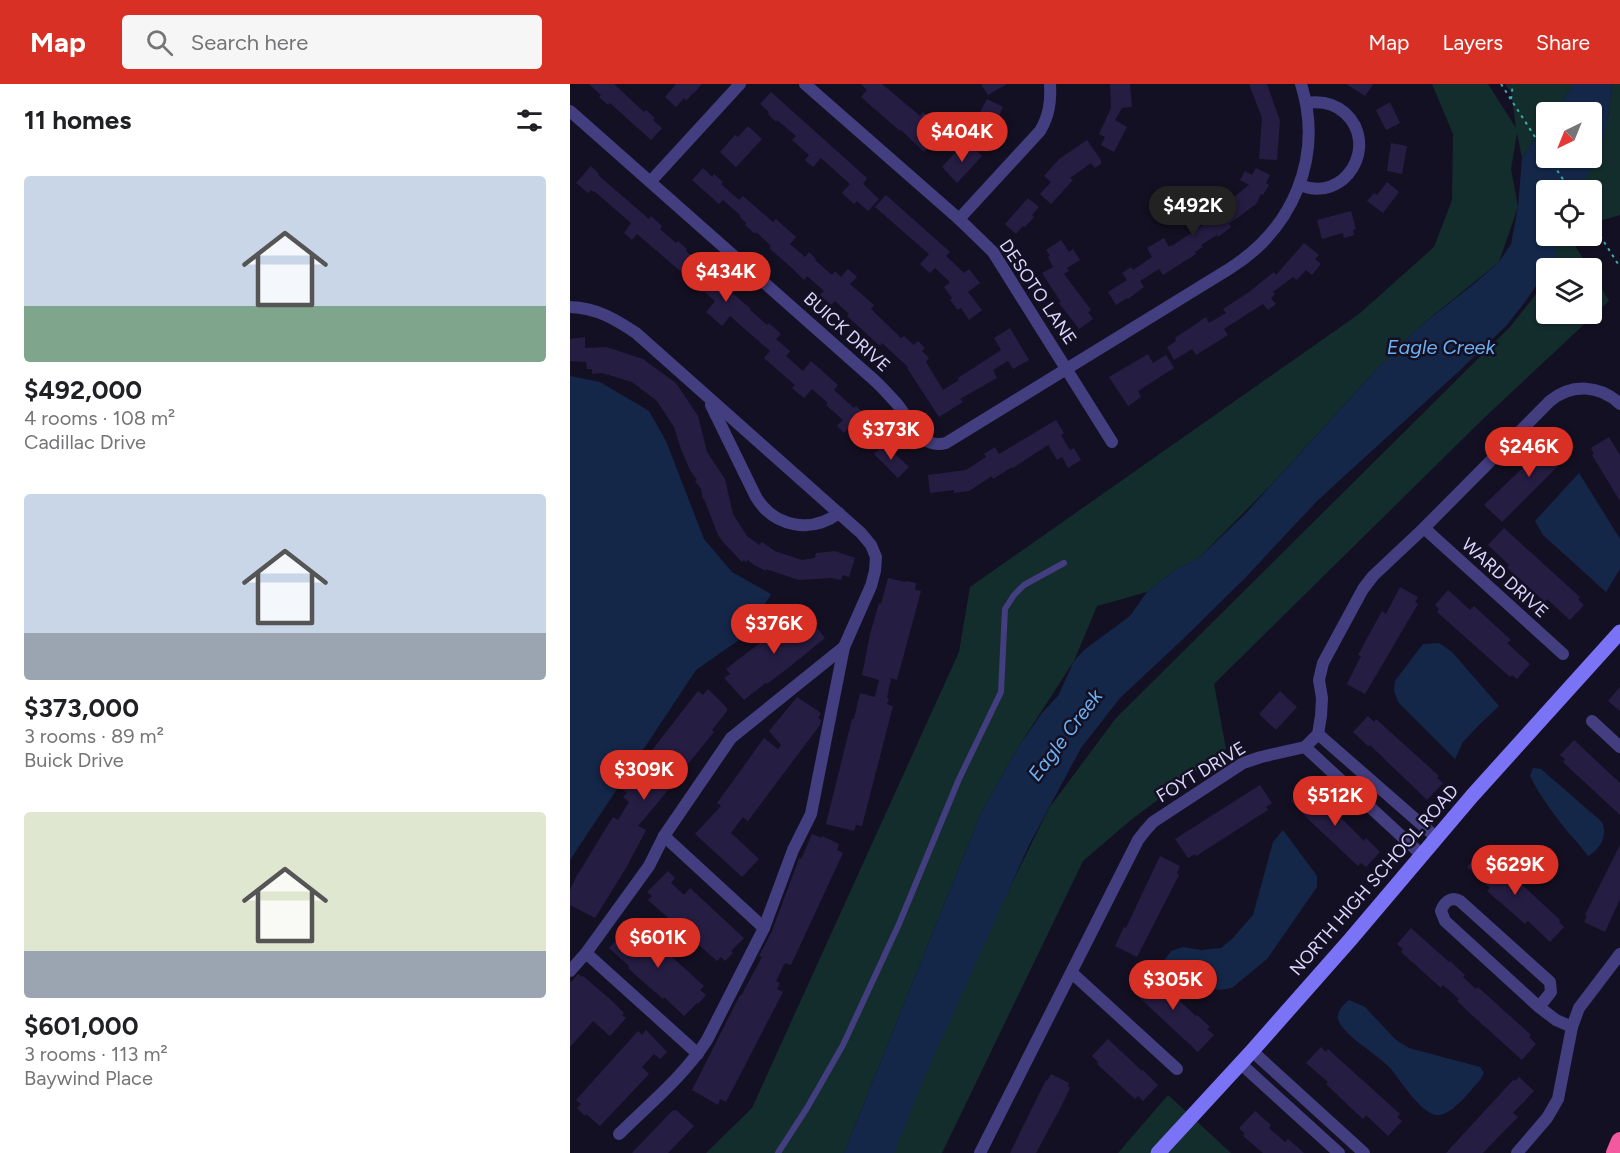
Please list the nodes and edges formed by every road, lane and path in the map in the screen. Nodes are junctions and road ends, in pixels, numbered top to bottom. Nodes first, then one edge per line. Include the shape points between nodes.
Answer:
1 (740, 84) edge
2 (805, 84) edge
3 (1050, 84) edge
4 (1300, 84) edge
5 (1501, 84) edge
6 (1513, 84) edge
7 (1511, 100) junction
8 (1306, 103) junction
9 (570, 111) edge
10 (1536, 138) edge
11 (651, 181) junction
12 (1300, 185) junction
13 (959, 219) junction
14 (1602, 239) edge
15 (1620, 267) edge
16 (570, 307) edge
17 (1067, 369) junction
18 (708, 398) junction
19 (1620, 404) edge
20 (1112, 442) dead end
21 (839, 513) junction
22 (1424, 528) junction
23 (1064, 563) dead end
24 (1620, 633) edge
25 (844, 647) junction
26 (1563, 654) dead end
27 (1592, 721) dead end
28 (1318, 734) junction
29 (1305, 747) junction
30 (1620, 747) edge
31 (664, 836) junction
32 (1437, 838) junction
33 (1422, 855) junction
34 (764, 928) junction
35 (586, 953) junction
36 (1620, 954) edge
37 (570, 971) edge
38 (1072, 973) junction
39 (1539, 1007) junction
40 (1572, 1027) junction
41 (1252, 1051) junction
42 (698, 1054) junction
43 (1240, 1063) junction
44 (1178, 1069) dead end
45 (1320, 1113) junction
46 (1308, 1125) junction
47 (619, 1134) dead end
48 (1620, 1141) edge
49 (778, 1153) edge
50 (980, 1153) edge
51 (1158, 1153) edge
52 (1339, 1153) edge
53 (1364, 1153) edge
54 (1517, 1153) edge
55 (1615, 1153) edge

1 - 11 street
2 - 13 street, DESOTO LANE
3 - 13 street via 1050,108 1040,131
4 - 8 street
5 - 7 path
6 - 7 path
7 - 10 path
8 - 12 street via 1309,136
8 - 12 street via 1322,102 1342,110 1356,127 1359,148 1356,164 1341,181 1316,189
9 - 11 street, BUICK DRIVE
11 - 17 street, BUICK DRIVE via 888,393 925,442 946,444
12 - 17 street via 1280,223 1242,261
13 - 17 street, DESOTO LANE via 993,252
14 - 15 path
16 - 18 street via 599,312 623,323
17 - 20 street, DESOTO LANE
18 - 21 street
18 - 21 street via 762,507 783,522 805,525 825,522
19 - 22 street via 1612,396 1592,389 1574,389 1559,395
21 - 25 street via 867,539 876,557 871,586
22 - 26 street, WARD DRIVE
22 - 28 street via 1368,583 1323,663
23 - 49 lane via 1024,585 1005,609 1001,692 843,1045
24 - 32 street, NORTH HIGH SCHOOL ROAD
25 - 31 street via 731,738
25 - 34 street via 811,814
27 - 30 street
28 - 29 street
28 - 32 street
29 - 33 street
29 - 38 street, FOYT DRIVE via 1243,764 1148,827
31 - 34 street
31 - 35 street via 649,866
32 - 33 street, NORTH HIGH SCHOOL ROAD
33 - 41 street, NORTH HIGH SCHOOL ROAD
34 - 42 street
35 - 37 street
35 - 42 street
36 - 40 street via 1584,1001
38 - 44 street
38 - 50 street, FOYT DRIVE
39 - 39 street via 1444,921 1441,911 1448,900 1460,901 1550,982 1551,992
39 - 40 street
40 - 54 street via 1558,1099
41 - 43 street, NORTH HIGH SCHOOL ROAD
41 - 45 street
42 - 47 street
43 - 46 street
43 - 51 street, NORTH HIGH SCHOOL ROAD
45 - 46 street
45 - 53 street
46 - 52 street
48 - 55 highway

